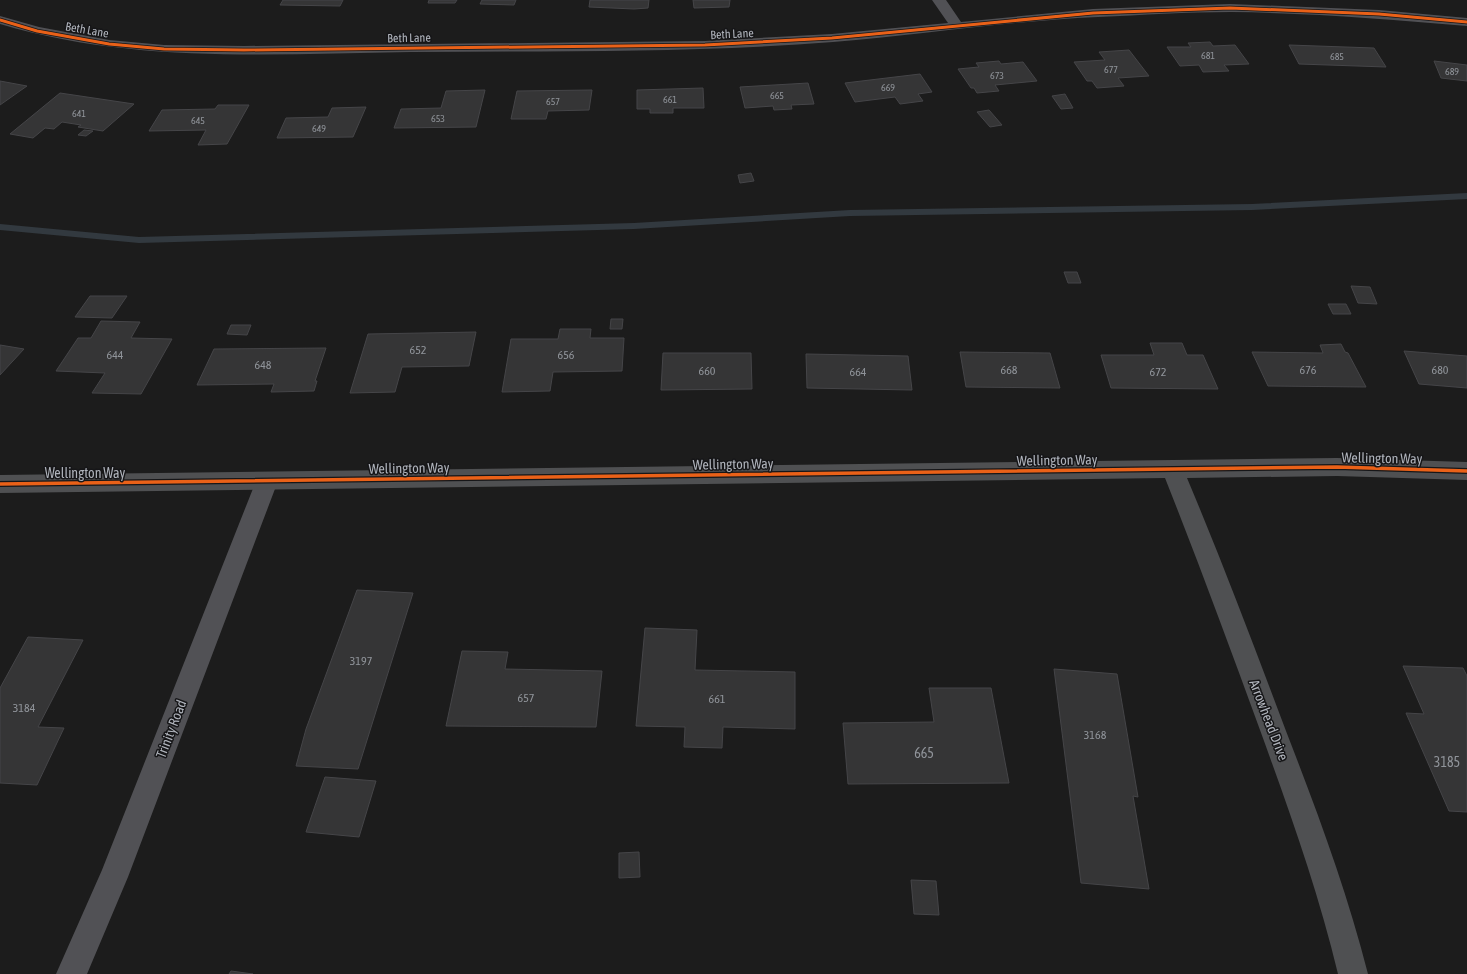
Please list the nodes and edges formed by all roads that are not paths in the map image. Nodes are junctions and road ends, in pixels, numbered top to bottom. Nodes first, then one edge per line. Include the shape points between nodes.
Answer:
1 (939, 0) edge
2 (0, 20) edge
3 (1467, 22) edge
4 (957, 26) junction
5 (1173, 470) junction
6 (1467, 471) edge
7 (267, 481) junction
8 (0, 484) edge
9 (71, 974) edge
10 (1353, 974) edge

1 - 4 street
2 - 4 street, Beth Lane via 44,32 109,44 164,49 244,50 705,45
3 - 4 street, Beth Lane via 1379,14 1230,8 1093,13
5 - 6 street, Wellington Way via 1337,468
5 - 7 street, Wellington Way
5 - 10 street, Arrowhead Drive via 1211,563 1317,848
7 - 8 street, Wellington Way
7 - 9 street, Trinity Road via 114,877

